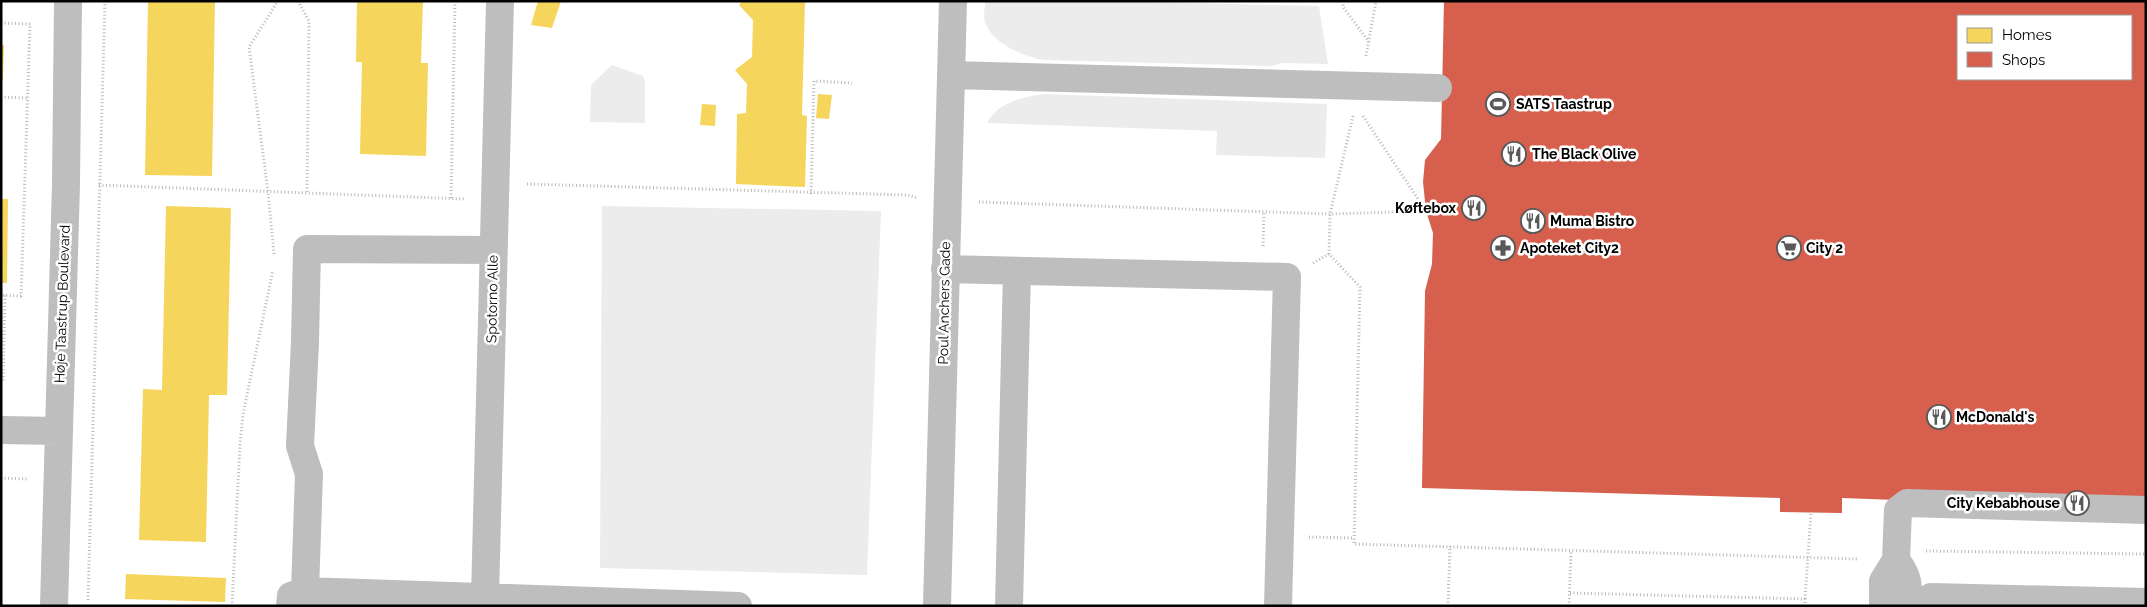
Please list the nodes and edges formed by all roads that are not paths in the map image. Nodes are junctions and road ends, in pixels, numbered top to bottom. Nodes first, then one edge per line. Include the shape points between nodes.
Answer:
1 (68, 1) edge
2 (500, 1) edge
3 (952, 1) edge
4 (951, 75) junction
5 (1438, 88) dead end
6 (493, 250) junction
7 (945, 269) junction
8 (1017, 271) junction
9 (1, 430) edge
10 (58, 430) junction
11 (2146, 510) edge
12 (1896, 555) junction
13 (298, 598) edge
14 (485, 598) junction
15 (2146, 602) edge
16 (54, 606) edge
17 (738, 606) edge
18 (937, 606) edge
19 (1009, 606) edge
20 (1278, 606) edge
21 (1883, 606) edge
22 (1907, 606) edge
23 (1931, 606) edge

1 - 10 street, Høje Taastrup Boulevard
2 - 6 street, Spotorno Alle
3 - 4 street, Poul Anchers Gade
4 - 5 street
4 - 7 street, Poul Anchers Gade
6 - 13 street via 307,249 300,446 309,474
6 - 14 street, Spotorno Alle
7 - 8 street
7 - 18 street, Poul Anchers Gade
8 - 19 street
8 - 20 street via 1286,277
9 - 10 street
10 - 16 street, Høje Taastrup Boulevard
11 - 12 street via 1907,502 1898,510
12 - 21 street via 1883,581
12 - 22 street via 1906,572 1909,588
13 - 14 street
14 - 17 street
15 - 23 street via 1932,597

